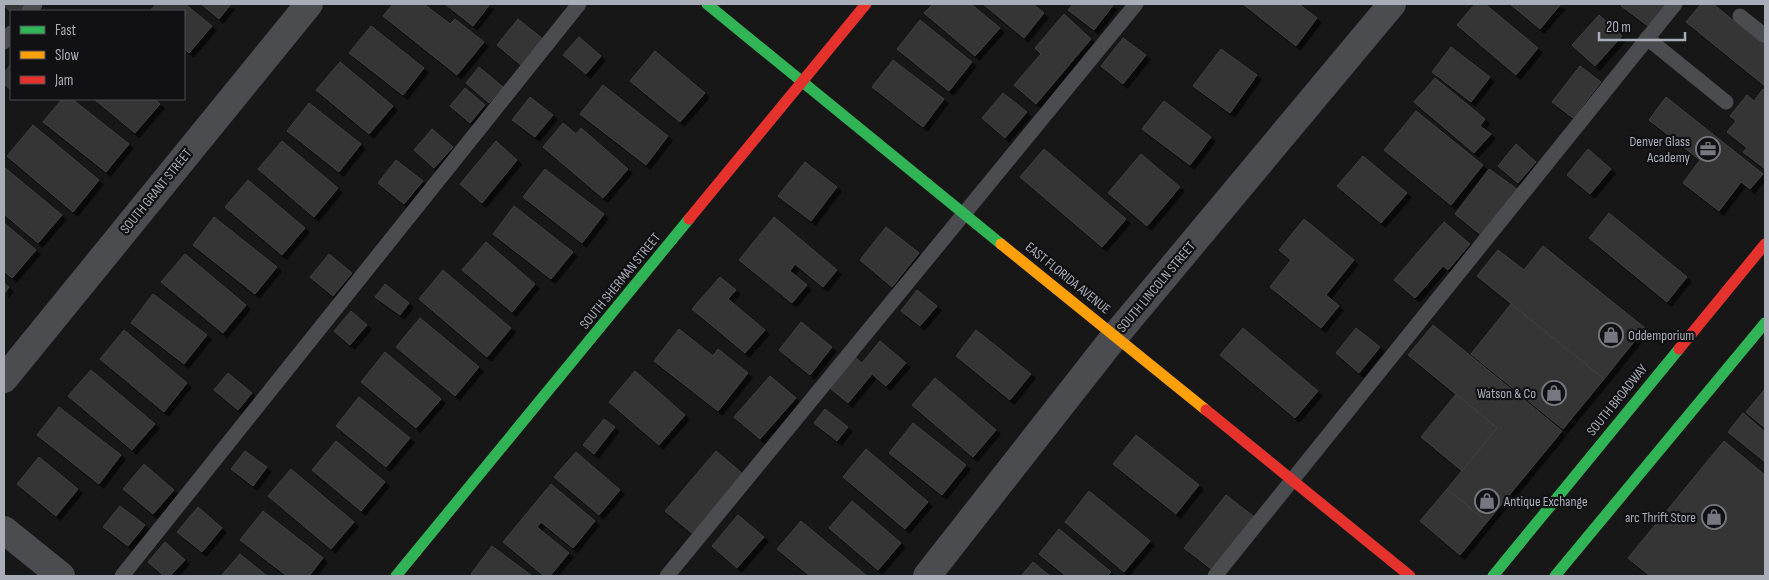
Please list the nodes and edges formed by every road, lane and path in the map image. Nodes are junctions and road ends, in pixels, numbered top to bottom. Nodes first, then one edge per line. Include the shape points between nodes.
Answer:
1 (309, 4) edge
2 (579, 4) edge
3 (707, 4) edge
4 (866, 4) edge
5 (1136, 4) edge
6 (1392, 4) edge
7 (1675, 4) edge
8 (1740, 16) dead end
9 (1765, 36) edge
10 (1648, 38) junction
11 (803, 82) junction
12 (1726, 102) dead end
13 (964, 213) junction
14 (1765, 244) edge
15 (1765, 323) edge
16 (1115, 336) junction
17 (4, 378) edge
18 (1293, 481) junction
19 (4, 530) edge
20 (61, 576) edge
21 (122, 576) edge
22 (396, 576) edge
23 (667, 576) edge
24 (927, 576) edge
25 (1216, 576) edge
26 (1410, 576) edge
27 (1493, 576) edge
28 (1555, 576) edge

1 - 17 street, SOUTH GRANT STREET
2 - 21 lane
3 - 11 street, EAST FLORIDA AVENUE
4 - 11 street, SOUTH SHERMAN STREET
5 - 13 lane
6 - 16 street, SOUTH LINCOLN STREET
7 - 10 lane
8 - 9 lane
10 - 12 lane
10 - 18 lane
11 - 13 street, EAST FLORIDA AVENUE
11 - 22 street, SOUTH SHERMAN STREET
13 - 16 street, EAST FLORIDA AVENUE
13 - 23 lane
14 - 27 street, SOUTH BROADWAY
15 - 28 street
16 - 18 street, EAST FLORIDA AVENUE
16 - 24 street, SOUTH LINCOLN STREET
18 - 25 lane
18 - 26 street, EAST FLORIDA AVENUE
19 - 20 street

